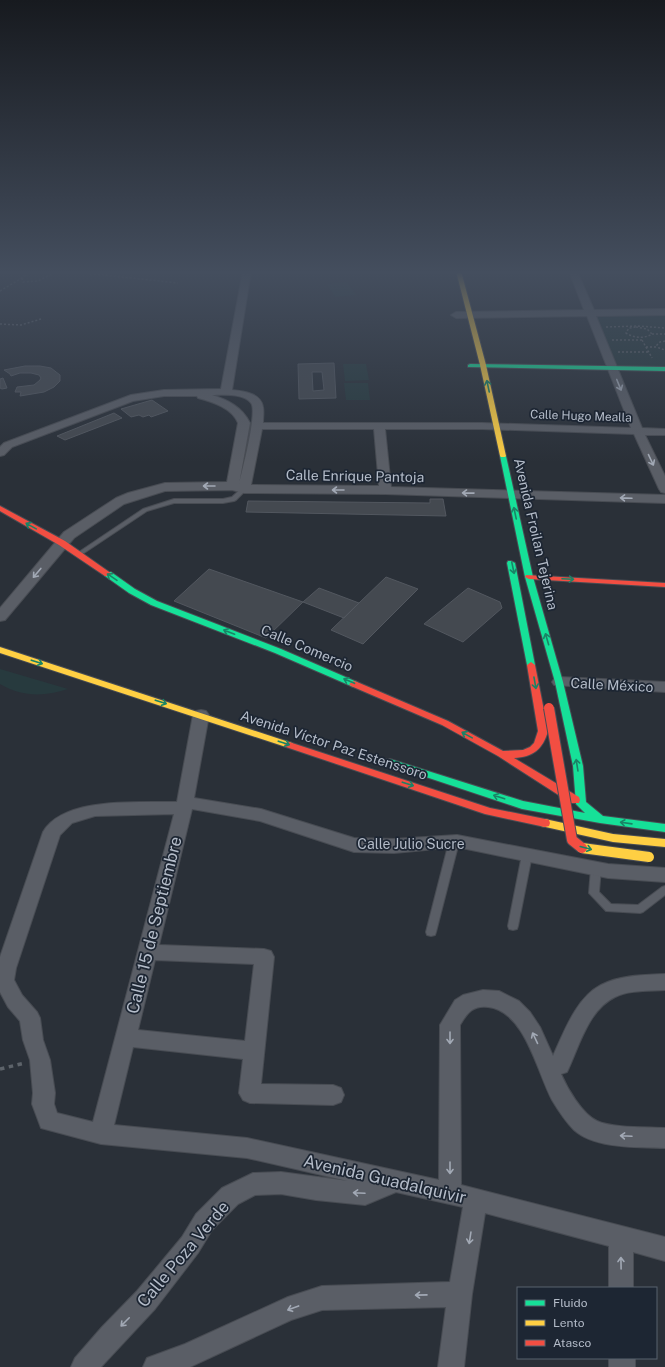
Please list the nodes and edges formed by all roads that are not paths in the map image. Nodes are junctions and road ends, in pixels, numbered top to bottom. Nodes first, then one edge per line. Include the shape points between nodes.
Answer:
1 (236, 335) edge
2 (475, 335) edge
3 (600, 335) edge
4 (483, 365) junction
5 (469, 366) dead end
6 (613, 369) junction
7 (665, 369) edge
8 (226, 392) junction
9 (191, 393) junction
10 (379, 425) junction
11 (257, 426) junction
12 (496, 426) junction
13 (638, 431) junction
14 (665, 432) edge
15 (0, 453) edge
16 (232, 486) junction
17 (665, 488) edge
18 (244, 489) junction
19 (385, 490) junction
20 (511, 494) junction
21 (665, 499) edge
22 (0, 508) edge
23 (62, 543) junction
24 (79, 554) junction
25 (510, 555) dead end
26 (529, 577) junction
27 (665, 585) edge
28 (0, 617) edge
29 (523, 617) junction
30 (534, 630) dead end
31 (0, 650) edge
32 (559, 682) junction
33 (665, 687) edge
34 (549, 704) dead end
35 (201, 715) junction
36 (501, 754) junction
37 (377, 758) dead end
38 (581, 804) junction
39 (184, 805) junction
40 (600, 819) junction
41 (665, 828) edge
42 (454, 842) junction
43 (665, 843) edge
44 (527, 855) junction
45 (653, 857) dead end
46 (596, 868) junction
47 (665, 875) edge
48 (665, 890) edge
49 (513, 926) dead end
50 (431, 932) dead end
51 (147, 952) junction
52 (665, 982) edge
53 (125, 1037) junction
54 (253, 1051) junction
55 (40, 1060) joint
56 (548, 1067) junction
57 (333, 1095) dead end
58 (101, 1134) junction
59 (665, 1138) edge
60 (395, 1181) junction
61 (450, 1194) junction
62 (476, 1199) junction
63 (620, 1237) junction
64 (665, 1249) edge
65 (621, 1287) edge
66 (460, 1294) junction
67 (84, 1367) edge
68 (156, 1367) edge
69 (451, 1367) edge

1 - 8 street
2 - 4 main road, Avenida Froilan Tejerina
3 - 6 street
4 - 5 main road
4 - 6 main road
12 -> 4 main road, Avenida Froilan Tejerina
6 - 7 main road
6 -> 13 street
8 - 9 street
8 - 11 street via 254,399 258,406
9 - 15 street via 164,393 131,398 8,445
9 - 16 street via 218,401 242,417 244,423
10 - 11 street, Calle Hugo Mealla
10 - 12 street, Calle Hugo Mealla
10 - 19 street
11 - 18 street
12 - 13 street, Calle Hugo Mealla
12 - 20 main road, Avenida Froilan Tejerina
13 - 14 street, Calle Hugo Mealla
13 -> 17 street
16 - 18 street, Calle Enrique Pantoja
16 -> 23 street, Calle Enrique Pantoja via 165,487 132,496 74,531
19 -> 18 street, Calle Enrique Pantoja
18 - 24 lane via 234,500 174,501 145,510
20 -> 19 street, Calle Enrique Pantoja
21 -> 20 street, Calle Enrique Pantoja
26 -> 20 main road, Avenida Froilan Tejerina
23 -> 22 main road, Calle Comercio
23 - 24 main road, Calle Comercio
23 -> 28 street, Calle Enrique Pantoja
36 -> 24 main road, Calle Comercio via 416,710 278,651 154,603
25 -> 29 main road
26 -> 27 main road
32 -> 26 main road, Avenida Froilan Tejerina
29 - 30 main road
29 -> 36 main road via 543,731 542,742 534,751
31 -> 35 main road, Avenida Víctor Paz Estenssoro
32 - 33 street, Calle México
38 -> 32 main road, Avenida Froilan Tejerina via 578,766
34 -> 45 main road, bridge via 572,840 582,848
35 - 39 street, Calle 15 de Septiembre
35 -> 43 main road, Avenida Víctor Paz Estenssoro via 489,811 613,838
36 - 38 main road, Calle Comercio
40 -> 37 main road, Avenida Víctor Paz Estenssoro via 522,805
38 - 40 main road, Calle Comercio
39 - 42 street, Calle Julio Sucre via 261,814 354,845 394,846
39 - 51 street, Calle 15 de Septiembre
39 - 55 street, Calle Julio Sucre via 95,810 66,819 52,832 6,968 4,981 14,1001 30,1018 33,1040
41 -> 40 main road, Avenida Víctor Paz Estenssoro
42 - 44 street, Calle Julio Sucre
42 - 50 lane
44 - 46 street, Calle Julio Sucre
44 - 49 lane
46 - 47 street, Calle Julio Sucre
46 - 48 lane via 594,893 609,908 640,909
51 - 53 street, Calle 15 de Septiembre
51 - 54 street via 264,957
52 - 56 street via 618,987 603,993 586,1010 560,1064
53 - 54 street
53 - 58 street, Calle 15 de Septiembre
54 - 57 street via 250,1093
55 - 58 street, Avenida Guadalquivir via 43,1104 49,1121
59 -> 56 street via 608,1135 583,1124 560,1094
56 -> 61 street via 521,1015 507,1003 490,998 470,999 458,1009 450,1024
58 - 60 street, Avenida Guadalquivir via 247,1148
60 - 61 street, Avenida Guadalquivir
60 -> 67 street, Calle Poza Verde via 365,1194 281,1183 253,1184 230,1196 204,1222 190,1245 146,1300
61 - 62 street, Avenida Guadalquivir
62 - 63 street, Avenida Guadalquivir
62 -> 66 street
63 - 64 street, Avenida Guadalquivir
65 -> 63 street
66 -> 68 street via 322,1298 288,1309 189,1355
66 - 69 street

